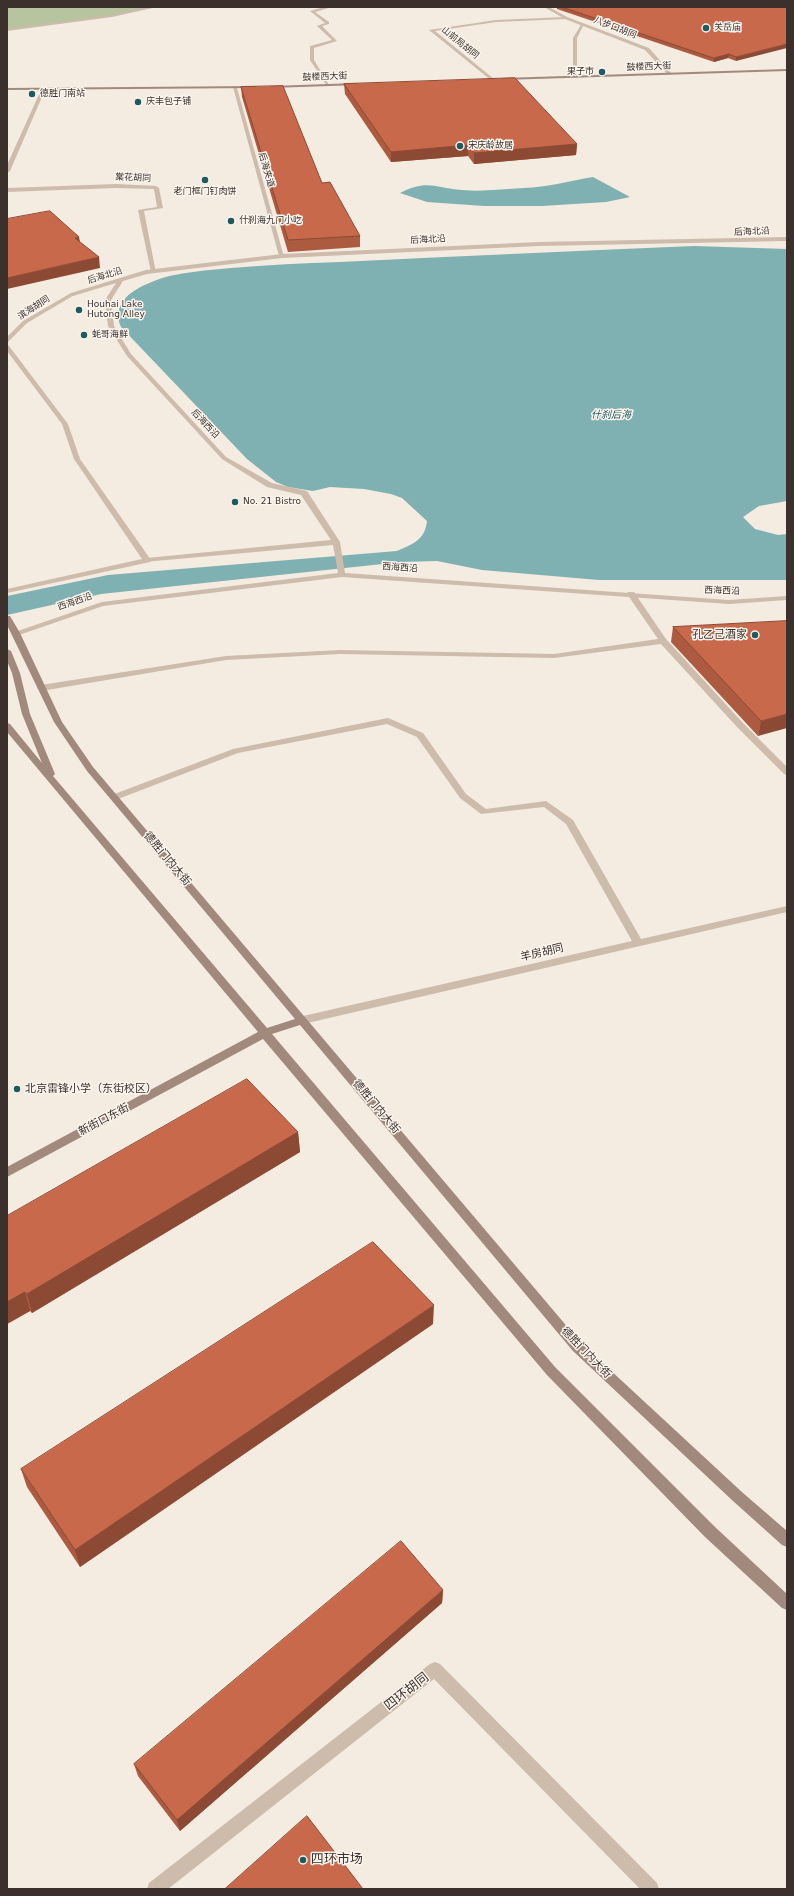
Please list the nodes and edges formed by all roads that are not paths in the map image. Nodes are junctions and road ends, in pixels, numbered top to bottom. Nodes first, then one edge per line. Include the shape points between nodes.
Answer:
1 (155, 7) edge
2 (330, 7) edge
3 (546, 7) edge
4 (566, 18) junction
5 (582, 24) junction
6 (7, 30) edge
7 (787, 70) edge
8 (670, 74) junction
9 (575, 77) junction
10 (485, 80) edge
11 (492, 80) junction
12 (359, 84) edge
13 (327, 85) junction
14 (258, 87) edge
15 (265, 87) edge
16 (235, 88) junction
17 (7, 90) edge
18 (43, 90) junction
19 (7, 171) edge
20 (7, 190) edge
21 (787, 239) edge
22 (282, 256) junction
23 (154, 272) junction
24 (120, 281) junction
25 (74, 294) joint
26 (7, 341) edge
27 (7, 346) edge
28 (336, 542) junction
29 (147, 560) junction
30 (342, 575) junction
31 (7, 591) edge
32 (631, 594) junction
33 (787, 598) edge
34 (7, 618) edge
35 (16, 633) junction
36 (662, 641) junction
37 (7, 651) edge
38 (41, 688) junction
39 (7, 726) edge
40 (787, 772) edge
41 (55, 785) junction
42 (115, 797) junction
43 (787, 909) edge
44 (638, 943) junction
45 (303, 1020) junction
46 (265, 1033) junction
47 (7, 1172) edge
48 (787, 1540) edge
49 (787, 1603) edge
50 (155, 1889) edge
51 (651, 1889) edge

1 - 6 street via 112,16
2 - 13 street via 312,11 328,23 319,26 336,41 312,47 312,60
3 - 4 street, 八步口胡同
4 - 5 street, 八步口胡同
4 - 11 street, 山前局胡同 via 496,21 431,30
5 - 8 street, 八步口胡同 via 647,49
5 - 9 street via 575,38
7 - 8 main road, 鼓楼西大街
8 - 9 main road, 鼓楼西大街
9 - 11 main road, 鼓楼西大街
10 - 11 main road, 鼓楼西大街
12 - 13 main road, 鼓楼西大街
13 - 15 main road, 鼓楼西大街
14 - 16 main road
16 - 18 main road
16 - 22 street, 后海夹道
17 - 18 main road
18 - 19 street
20 - 23 street, 棠花胡同 via 116,186 156,188 160,208 141,210
21 - 22 street, 后海北沿 via 539,244
22 - 23 street, 后海北沿
23 - 24 street, 后海北沿
24 - 25 street, 后海北沿
24 - 28 street, 后海西沿 via 108,300 111,326 129,355 224,458 270,485 304,493
25 - 26 street, 滨海胡同 via 25,322
27 - 29 street via 65,424 77,459
28 - 29 street
28 - 30 street
29 - 31 street
30 - 32 street, 西海西沿
30 - 35 street, 西海西沿 via 102,604
32 - 33 street, 西海西沿 via 729,602
32 - 36 street
34 - 35 main road, 德胜门内大街
35 - 38 main road, 德胜门内大街
36 - 38 street via 554,656 340,652 226,658
36 - 40 street
37 - 41 main road via 16,673 26,714
38 - 42 main road, 德胜门内大街 via 58,722 90,768
39 - 41 main road
41 - 46 main road
42 - 44 street via 236,751 388,721 420,735 463,796 484,812 546,804 570,822
42 - 45 main road, 德胜门内大街
43 - 44 street, 羊房胡同
44 - 45 street, 羊房胡同
45 - 46 main road, 新街口东街
45 - 48 main road, 德胜门内大街 via 577,1348
46 - 47 main road, 新街口东街
46 - 49 main road via 551,1372 710,1532
50 - 51 street, 四环胡同 via 435,1669

